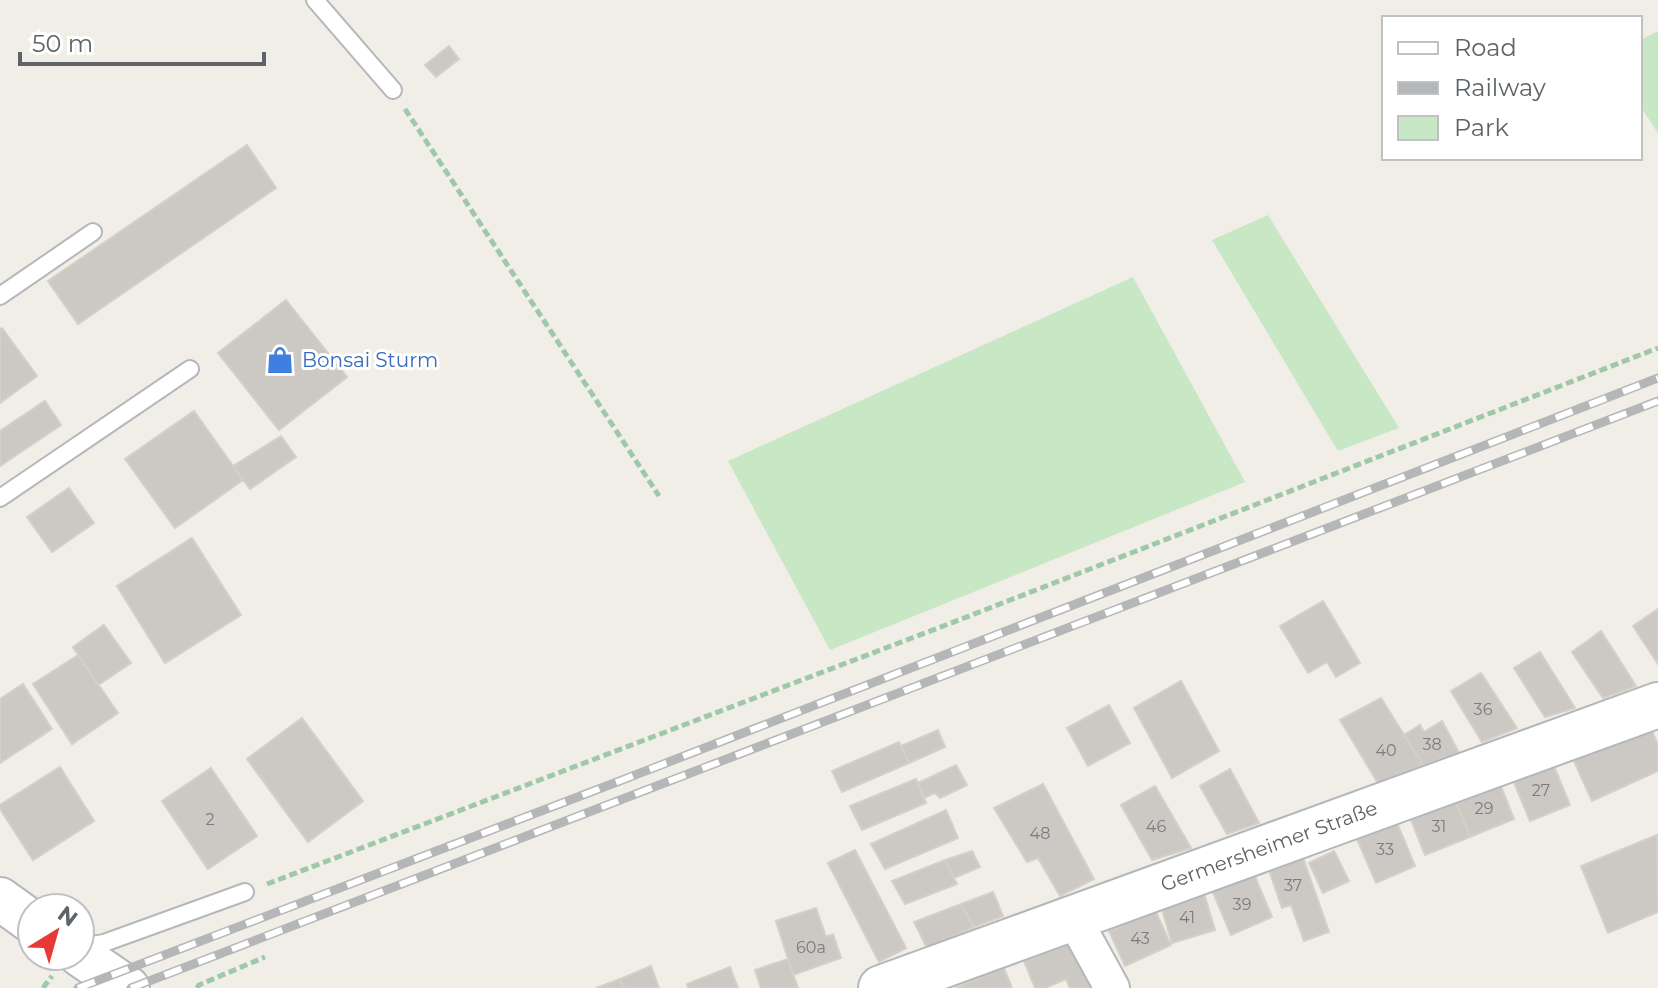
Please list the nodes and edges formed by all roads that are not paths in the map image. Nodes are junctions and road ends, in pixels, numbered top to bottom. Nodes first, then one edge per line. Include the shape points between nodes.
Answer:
1 (315, 0) edge
2 (393, 90) road end
3 (93, 232) dead end
4 (0, 296) edge
5 (190, 369) dead end
6 (0, 498) edge
7 (1658, 705) edge
8 (245, 892) road end
9 (1073, 917) junction
10 (96, 944) edge
11 (96, 966) edge
12 (128, 988) edge
13 (881, 988) edge
14 (1112, 988) edge

1 - 2 lane
3 - 4 lane
5 - 6 lane
7 - 9 main road, Germersheimer Straße
8 - 10 lane
9 - 13 main road, Germersheimer Straße
9 - 14 street
11 - 12 street

